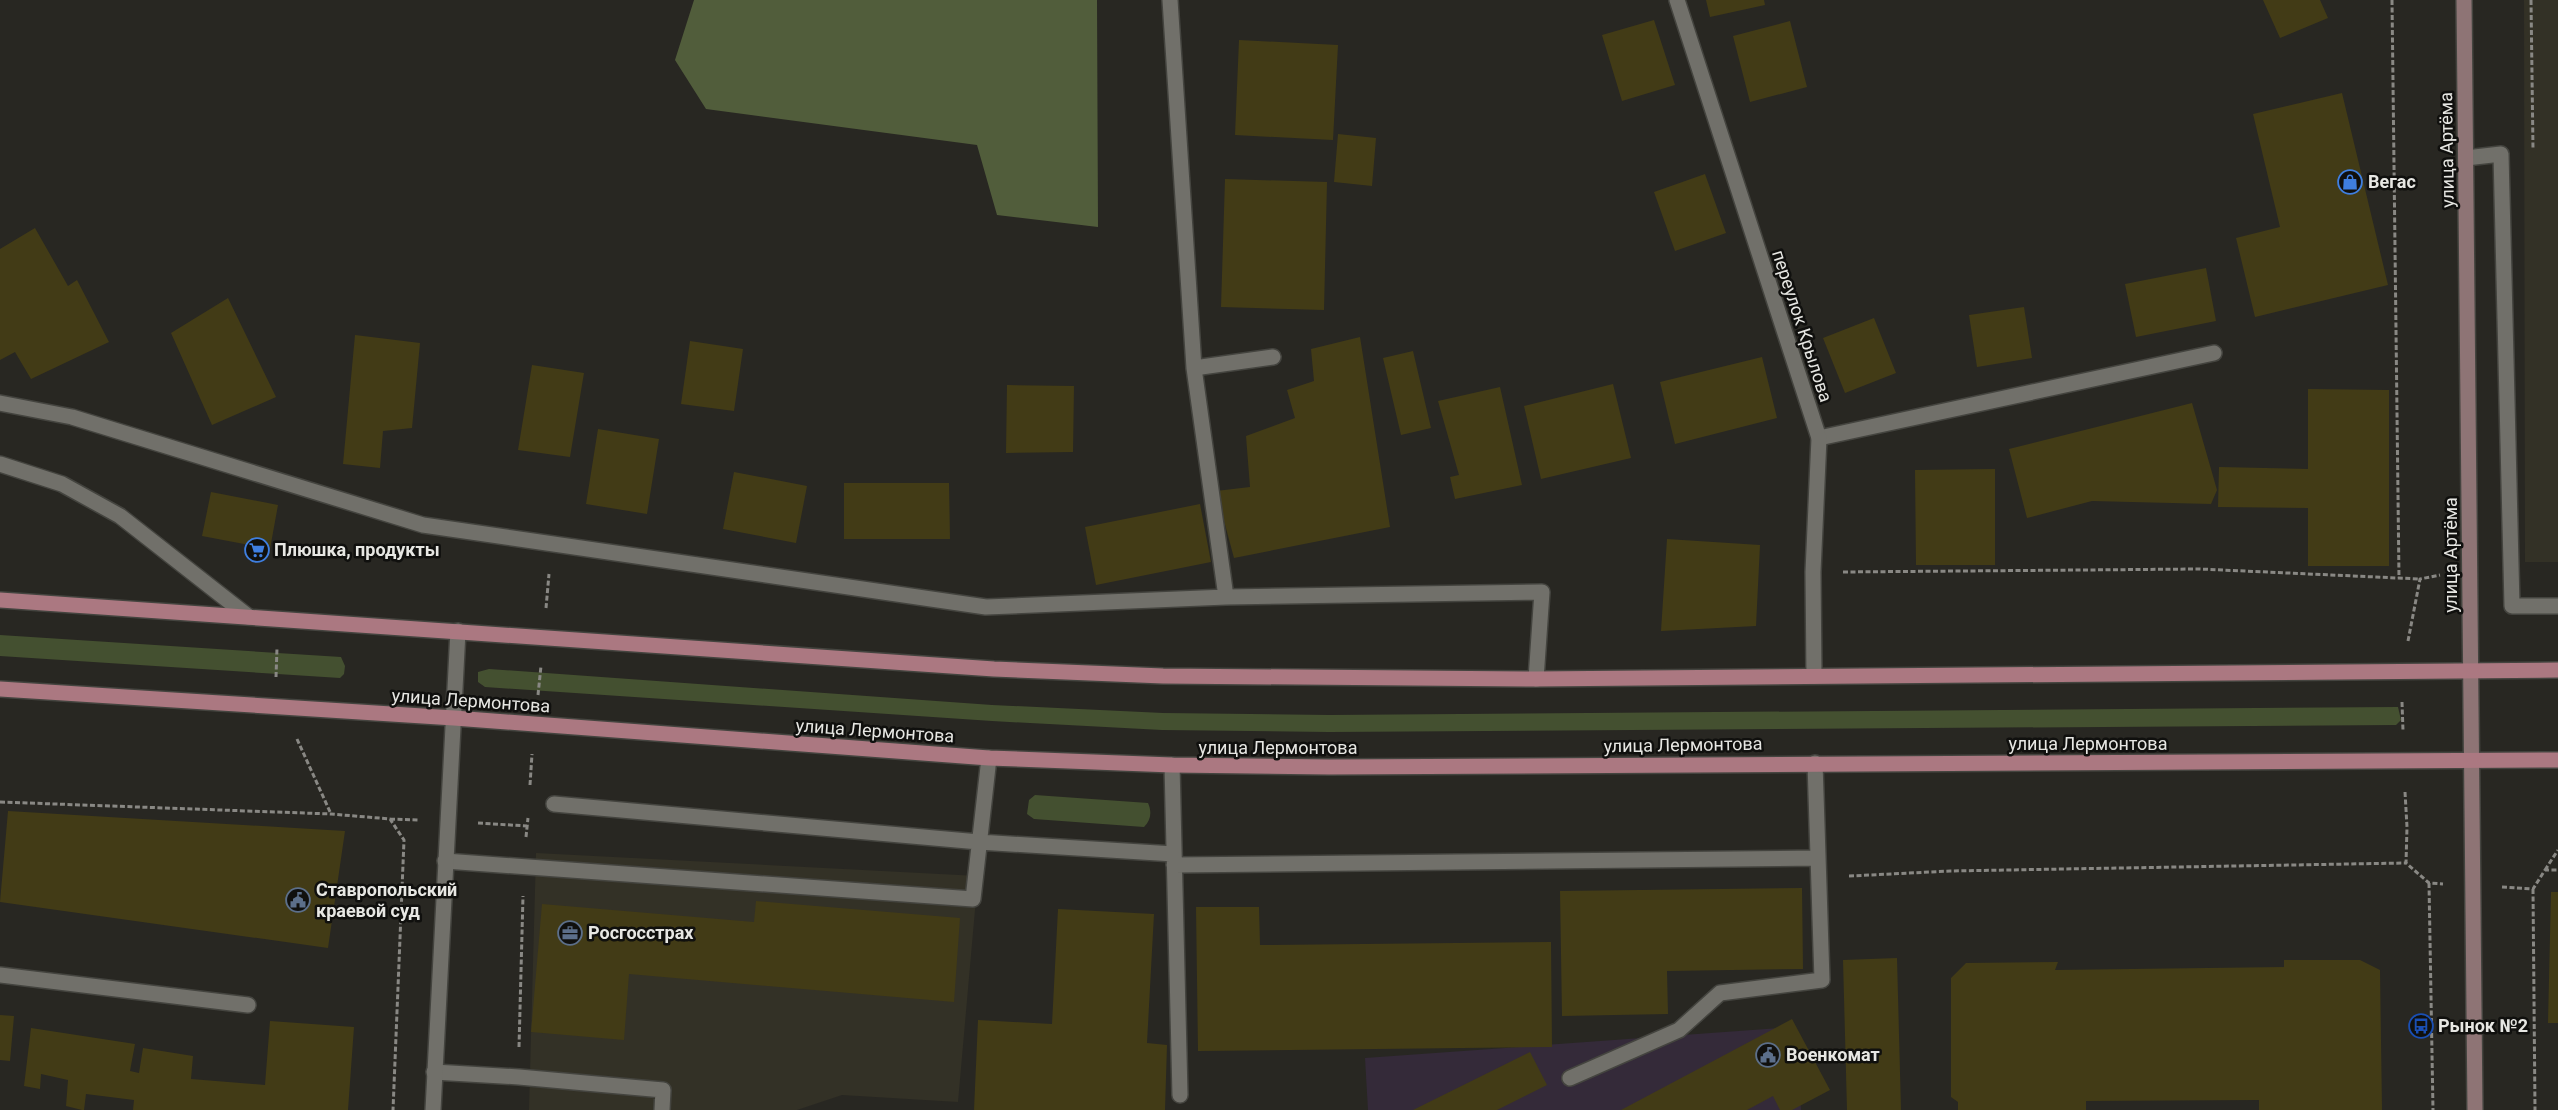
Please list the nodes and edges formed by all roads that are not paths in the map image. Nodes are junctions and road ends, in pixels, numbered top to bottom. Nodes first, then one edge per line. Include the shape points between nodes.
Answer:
1 (1170, 0) edge
2 (1677, 0) edge
3 (2464, 0) edge
4 (2466, 158) junction
5 (2214, 353) dead end
6 (1273, 357) dead end
7 (1194, 368) junction
8 (0, 403) edge
9 (1819, 438) junction
10 (0, 464) edge
11 (1226, 597) junction
12 (0, 600) edge
13 (2558, 606) edge
14 (249, 617) junction
15 (458, 632) junction
16 (2558, 670) edge
17 (2470, 671) junction
18 (1814, 676) junction
19 (1536, 679) junction
20 (0, 689) edge
21 (454, 718) junction
22 (989, 758) junction
23 (2558, 760) edge
24 (2470, 761) junction
25 (1816, 763) junction
26 (1172, 766) junction
27 (554, 804) dead end
28 (979, 842) junction
29 (1818, 858) junction
30 (1174, 859) junction
31 (444, 861) junction
32 (0, 975) edge
33 (248, 1005) dead end
34 (434, 1072) junction
35 (1570, 1078) dead end
36 (1180, 1095) dead end
37 (433, 1110) edge
38 (662, 1110) edge
39 (2475, 1110) edge

1 - 7 street
2 - 9 street, переулок Крылова
3 - 4 main road, улица Артёма
4 - 13 street via 2501,154 2512,606
4 - 17 main road, улица Артёма
5 - 9 street
6 - 7 street
7 - 11 street
8 - 11 street via 72,417 424,524 986,607
9 - 18 street, переулок Крылова via 1813,572
10 - 14 street via 62,484 120,516
11 - 19 street via 1542,592
12 - 14 main road
14 - 15 main road
15 - 19 main road via 1004,670 1162,676
15 - 21 street
16 - 17 main road
17 - 18 main road
17 - 24 main road, улица Артёма
18 - 19 main road
20 - 21 main road, улица Лермонтова
21 - 22 main road, улица Лермонтова
21 - 31 street
22 - 26 main road, улица Лермонтова
22 - 28 street
23 - 24 main road, улица Лермонтова
24 - 25 main road, улица Лермонтова
24 - 39 main road, улица Артёма
25 - 26 main road, улица Лермонтова via 1328,768
25 - 29 street
26 - 30 street
27 - 28 street
28 - 30 street
28 - 31 street via 973,899
29 - 30 street
29 - 35 street via 1822,980 1720,993 1679,1030
30 - 36 street
31 - 34 street
32 - 33 street
34 - 37 street
34 - 38 street via 663,1090

